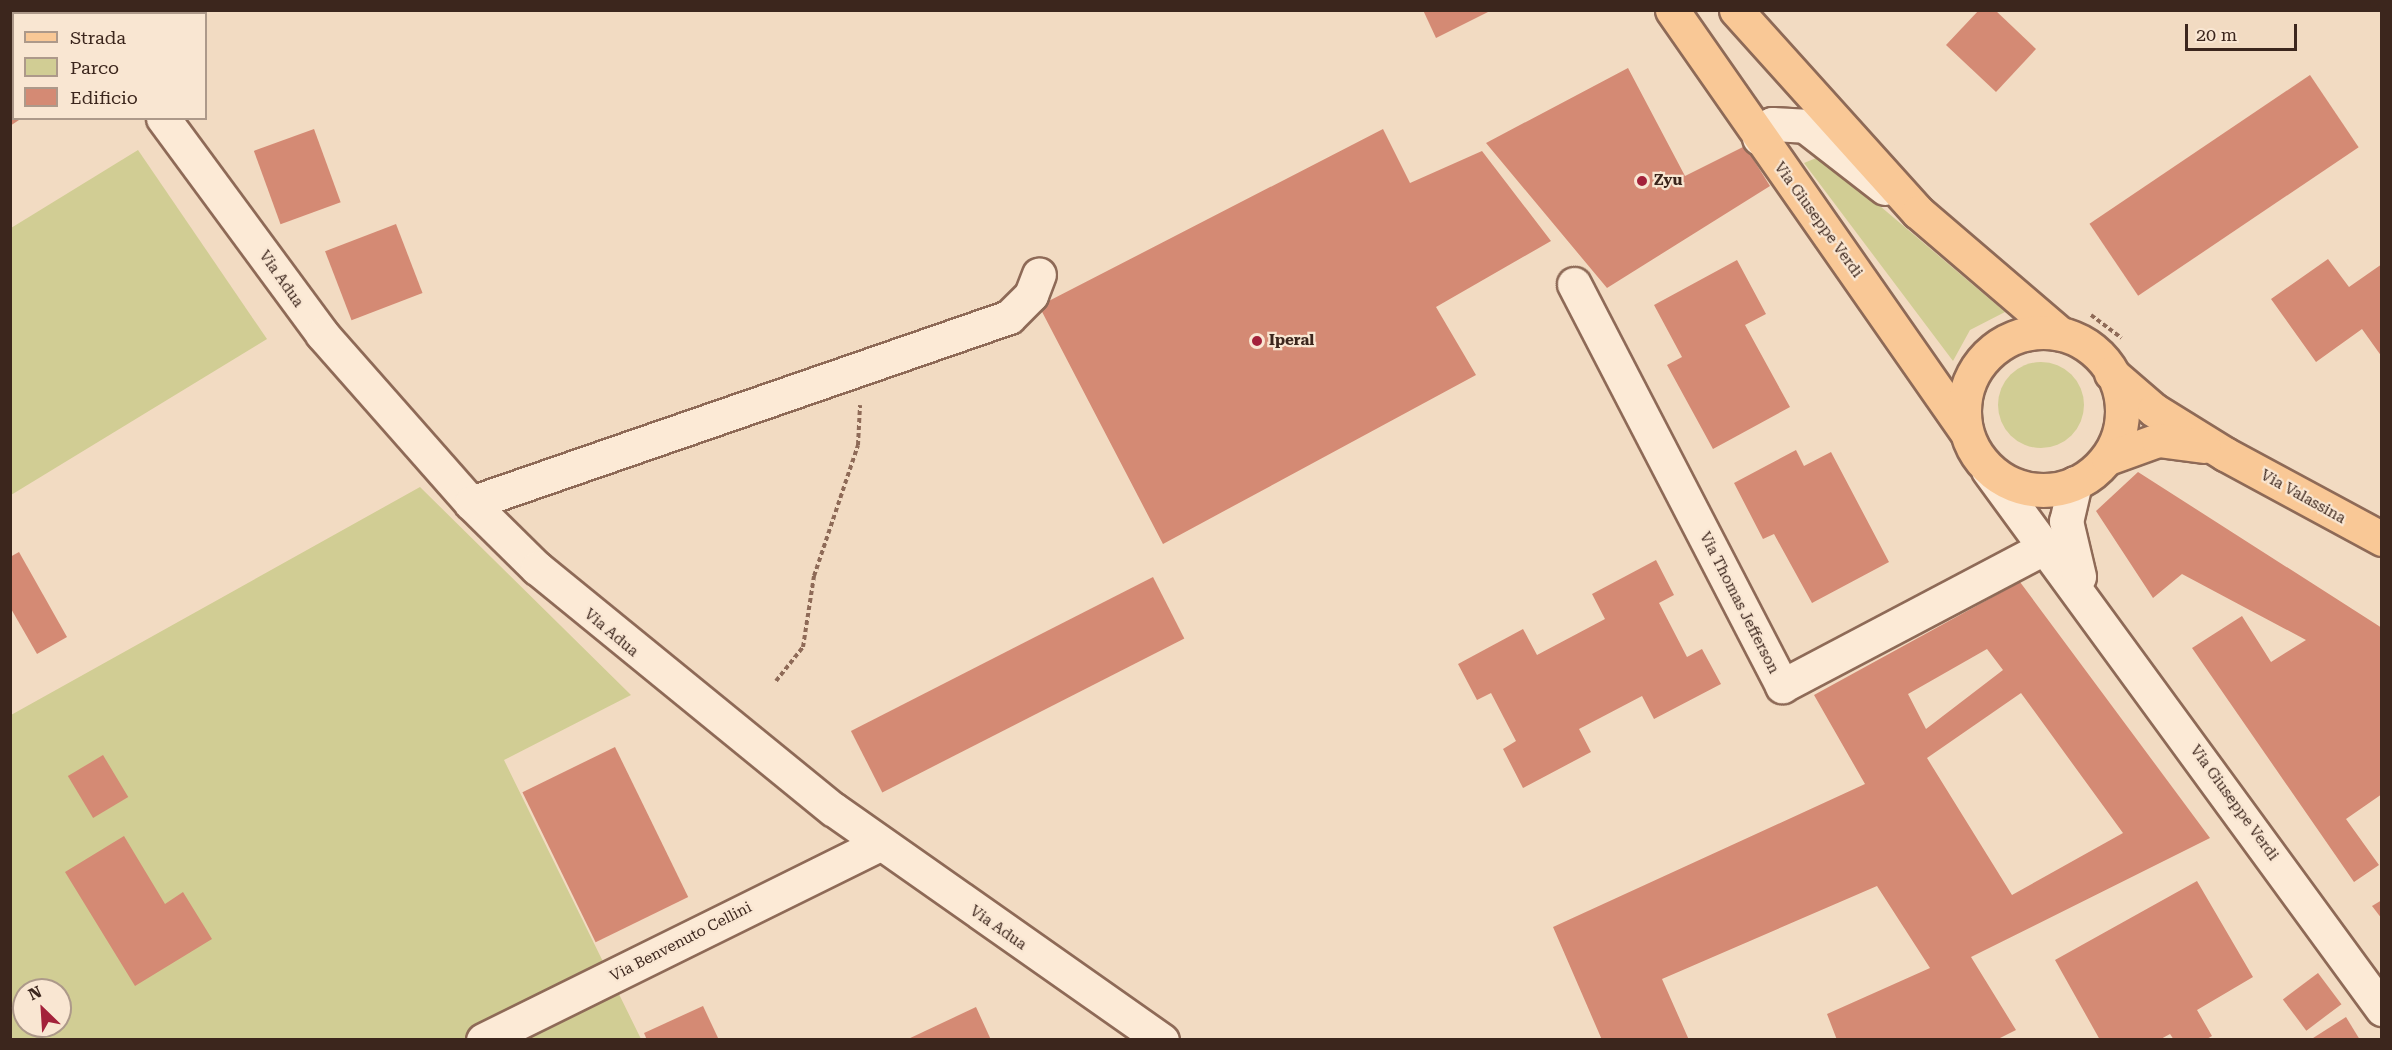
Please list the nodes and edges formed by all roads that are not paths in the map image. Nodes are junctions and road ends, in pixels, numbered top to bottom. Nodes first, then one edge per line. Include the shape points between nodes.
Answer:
1 (1672, 10) edge
2 (1736, 10) edge
3 (164, 120) edge
4 (1759, 138) junction
5 (1918, 212) junction
6 (1039, 274) dead end
7 (1574, 284) dead end
8 (2059, 333) junction
9 (2111, 373) junction
10 (1965, 430) junction
11 (2225, 454) junction
12 (2108, 458) junction
13 (1988, 470) junction
14 (2075, 483) junction
15 (471, 503) junction
16 (2382, 539) edge
17 (2048, 546) junction
18 (2086, 598) junction
19 (879, 844) junction
20 (2382, 1010) edge
21 (483, 1040) edge
22 (1162, 1040) edge

1 - 4 main road, Via Giuseppe Verdi
2 - 5 main road
3 - 15 street, Via Adua via 312,322
4 - 5 street via 1772,124 1805,126
4 - 10 main road, Via Giuseppe Verdi
5 - 8 main road
6 - 15 street via 1030,294 1009,317
7 - 17 street, Via Thomas Jefferson via 1782,686
8 - 9 main road via 2096,352
8 - 10 main road via 2029,332 1988,354 1964,398
9 - 11 main road, Via Valassina via 2154,410
9 - 12 main road via 2121,391 2123,418
10 - 13 main road
11 - 12 main road, Via Valassina via 2158,441
11 - 16 main road, Via Valassina
12 - 14 main road
13 - 14 main road via 2033,491
13 - 17 street, Via Giuseppe Verdi
14 - 18 street, Via Giuseppe Verdi via 2066,521
15 - 19 street, Via Adua via 606,630
17 - 18 street, Via Giuseppe Verdi
18 - 20 street, Via Giuseppe Verdi
19 - 21 street, Via Benvenuto Cellini
19 - 22 street, Via Adua

